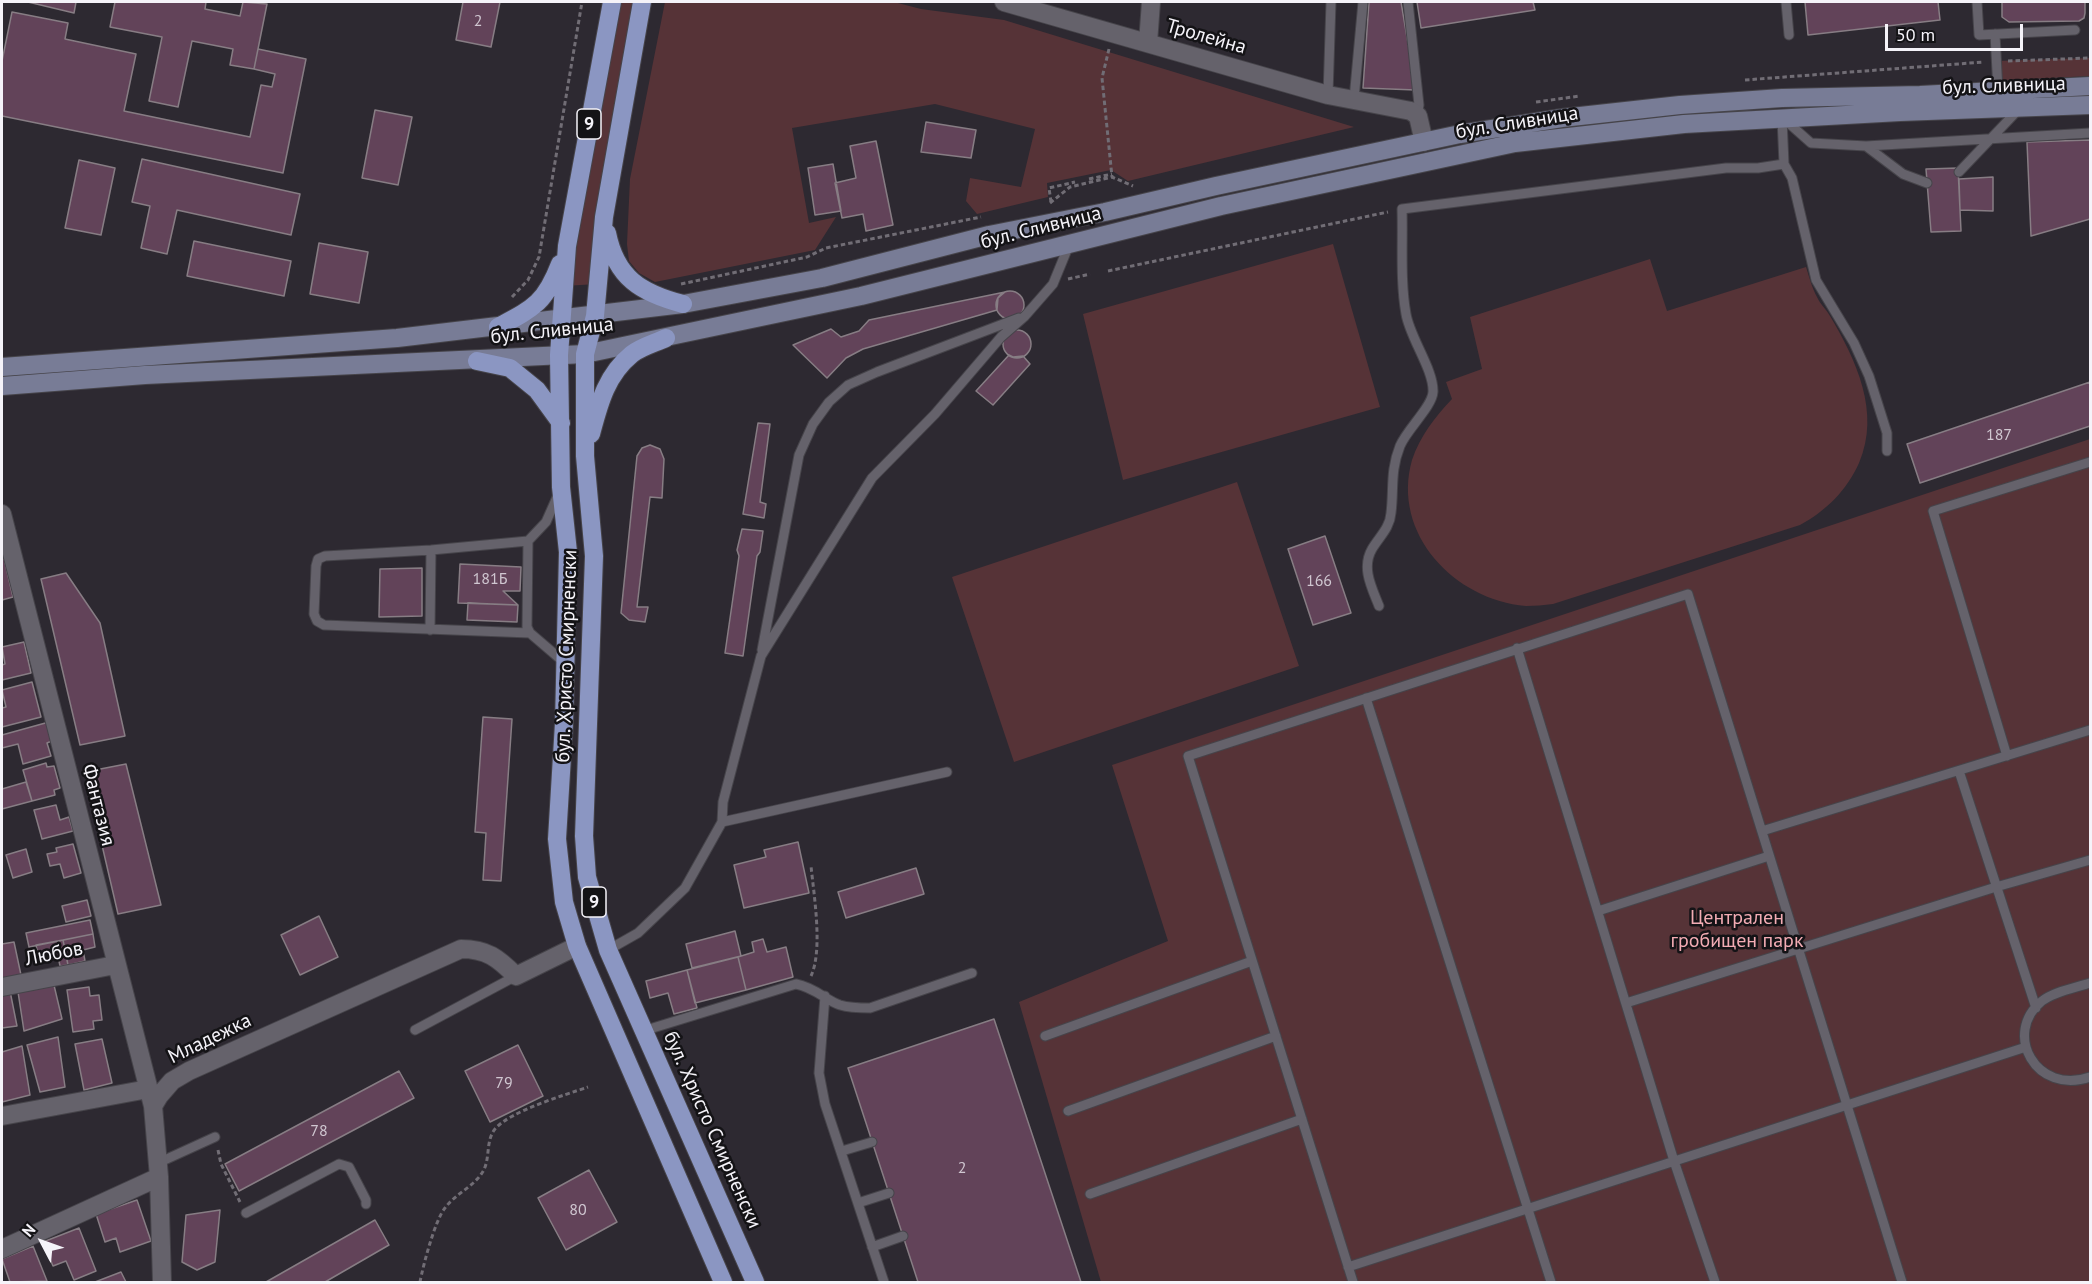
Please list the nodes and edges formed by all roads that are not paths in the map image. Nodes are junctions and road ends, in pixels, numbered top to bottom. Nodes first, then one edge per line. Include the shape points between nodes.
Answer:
1 (612, 2) edge
2 (642, 2) edge
3 (1004, 2) edge
4 (1151, 2) edge
5 (1331, 2) edge
6 (1363, 2) edge
7 (1408, 2) edge
8 (1786, 2) edge
9 (1977, 2) edge
10 (2075, 30) dead end
11 (1995, 34) junction
12 (1789, 35) dead end
13 (1148, 43) junction
14 (2091, 86) edge
15 (1998, 91) junction
16 (1328, 95) junction
17 (1354, 99) junction
18 (2091, 105) edge
19 (2021, 107) junction
20 (1417, 115) junction
21 (1782, 118) junction
22 (2091, 133) edge
23 (1991, 140) junction
24 (1424, 141) junction
25 (1866, 146) junction
26 (1784, 164) junction
27 (1959, 172) dead end
28 (1927, 183) dead end
29 (604, 217) junction
30 (1069, 245) junction
31 (567, 246) junction
32 (683, 304) junction
33 (596, 316) junction
34 (1025, 316) junction
35 (561, 320) junction
36 (498, 327) junction
37 (666, 338) junction
38 (585, 354) junction
39 (559, 355) junction
40 (477, 361) junction
41 (2, 367) edge
42 (2, 386) edge
43 (561, 423) junction
44 (1887, 451) dead end
45 (585, 456) junction
46 (2091, 462) edge
47 (561, 487) junction
48 (2, 514) edge
49 (528, 541) junction
50 (431, 550) junction
51 (6, 551) edge
52 (1379, 606) dead end
53 (430, 630) junction
54 (530, 633) junction
55 (1517, 648) junction
56 (761, 656) junction
57 (565, 663) junction
58 (1366, 698) junction
59 (2090, 732) edge
60 (2007, 756) junction
61 (1959, 771) junction
62 (947, 772) dead end
63 (722, 822) junction
64 (1762, 831) junction
65 (1769, 856) junction
66 (2091, 860) edge
67 (1996, 887) junction
68 (1598, 911) junction
69 (577, 946) junction
70 (608, 950) junction
71 (1798, 950) junction
72 (1252, 961) junction
73 (115, 965) junction
74 (972, 974) dead end
75 (516, 976) junction
76 (2091, 983) edge
77 (2, 987) edge
78 (825, 996) junction
79 (1626, 1003) junction
80 (2036, 1008) junction
81 (415, 1030) dead end
82 (643, 1031) junction
83 (1045, 1036) dead end
84 (1276, 1036) junction
85 (2026, 1047) junction
86 (2091, 1077) edge
87 (151, 1098) junction
88 (1847, 1105) junction
89 (1068, 1111) dead end
90 (2, 1116) edge
91 (1302, 1119) junction
92 (215, 1137) road end
93 (872, 1142) dead end
94 (842, 1151) junction
95 (1674, 1161) junction
96 (159, 1170) junction
97 (889, 1193) dead end
98 (1090, 1194) dead end
99 (858, 1203) junction
100 (366, 1204) dead end
101 (1526, 1209) junction
102 (246, 1213) road end
103 (903, 1236) dead end
104 (872, 1247) junction
105 (2, 1249) edge
106 (1348, 1267) junction
107 (162, 1282) edge
108 (723, 1282) edge
109 (755, 1282) edge
110 (884, 1282) edge
111 (1353, 1282) edge
112 (1551, 1282) edge
113 (1715, 1282) edge
114 (1902, 1282) edge

1 - 31 main road, бул. Христо Смирненски / 9
2 - 29 main road, бул. Христо Смирненски / 9
3 - 13 street, Тролейна
4 - 13 street
5 - 16 lane
6 - 17 lane
7 - 20 lane
8 - 12 lane
9 - 11 lane via 1979,35
10 - 11 lane
11 - 15 lane
13 - 16 street, Тролейна
14 - 15 main road, бул. Сливница
15 - 24 main road, бул. Сливница via 1680,105 1529,122
16 - 17 street, Тролейна
17 - 20 street, Тролейна
18 - 19 main road, бул. Сливница
19 - 21 main road, бул. Сливница
19 - 23 lane
20 - 24 street
21 - 25 lane via 1811,143
21 - 26 lane
21 - 30 main road, бул. Сливница via 1684,124 1515,143 1221,207
22 - 23 lane
23 - 25 lane
23 - 27 lane
24 - 32 main road, бул. Сливница via 989,235 822,278
25 - 28 lane via 1903,174
26 - 44 lane via 1792,178 1816,280 1869,376 1887,433
26 - 52 lane via 1402,209 1406,314 1433,392 1400,445 1393,468 1391,514 1368,560 1367,574
29 - 32 main road via 610,249 625,274 643,290
29 - 33 main road, бул. Христо Смирненски / 9
30 - 34 lane via 1053,284
30 - 37 main road, бул. Сливница
31 - 35 main road, бул. Христо Смирненски / 9
31 - 36 main road via 548,292 525,313
32 - 33 main road, бул. Сливница
33 - 35 main road, бул. Сливница
33 - 38 main road, бул. Христо Смирненски / 9
34 - 56 lane via 872,477
34 - 56 lane via 877,372 848,385 829,402 813,424 800,455
35 - 36 main road, бул. Сливница
35 - 39 main road, бул. Христо Смирненски / 9
36 - 41 main road, бул. Сливница
37 - 38 main road, бул. Сливница
37 - 45 main road via 633,353 612,374
38 - 39 main road, бул. Сливница
38 - 45 main road, бул. Христо Смирненски / 9
39 - 40 main road, бул. Сливница
39 - 43 main road, бул. Христо Смирненски / 9
40 - 42 main road, бул. Сливница via 146,375
40 - 43 main road via 510,368 537,390
43 - 47 main road, бул. Христо Смирненски / 9
45 - 70 main road, бул. Христо Смирненски / 9 via 594,556 584,836 588,878
46 - 60 lane via 1933,511
47 - 49 lane via 546,522
47 - 57 main road, бул. Христо Смирненски / 9 via 568,552
48 - 51 street, Фантазия
49 - 50 lane
49 - 54 lane
50 - 53 lane
50 - 53 lane via 318,559 314,614 324,625
51 - 73 street, Фантазия
53 - 54 lane
54 - 57 lane
55 - 58 lane
55 - 64 lane via 1688,594
55 - 68 lane
56 - 63 lane via 723,802
57 - 69 main road, бул. Христо Смирненски / 9 via 557,839 564,902
58 - 72 lane via 1188,756
58 - 101 lane
59 - 60 lane
60 - 61 lane
61 - 64 lane
61 - 67 lane
62 - 63 lane
63 - 70 lane via 685,888 638,933
64 - 65 lane
65 - 68 lane
65 - 71 lane
66 - 67 lane
67 - 71 lane
67 - 80 lane
68 - 79 lane
69 - 75 street
69 - 108 main road, бул. Христо Смирненски / 9
70 - 82 main road, бул. Христо Смирненски / 9
71 - 79 lane
71 - 88 lane
72 - 83 lane
72 - 84 lane
73 - 77 street, Любов
73 - 87 street, Фантазия
74 - 78 lane via 870,1008 838,1005
75 - 81 lane
75 - 87 street, Младежка via 491,954 461,949 189,1071 172,1081 159,1096
76 - 80 lane via 2048,998
78 - 82 lane via 796,984
78 - 94 lane via 819,1073 825,1104
79 - 95 lane
80 - 85 lane via 2028,1022
82 - 109 main road, бул. Христо Смирненски / 9
84 - 89 lane
84 - 91 lane
85 - 86 lane via 2032,1061 2049,1077 2074,1082
85 - 88 lane
87 - 90 street
87 - 96 street
88 - 95 lane
88 - 114 lane
91 - 98 lane
91 - 106 lane
92 - 96 lane
93 - 94 lane
94 - 99 lane
95 - 101 lane
95 - 113 lane
96 - 105 street
96 - 107 street
97 - 99 lane
99 - 104 lane
100 - 102 lane via 349,1167 339,1164
101 - 106 lane
101 - 112 lane
103 - 104 lane
104 - 110 lane
106 - 111 lane

